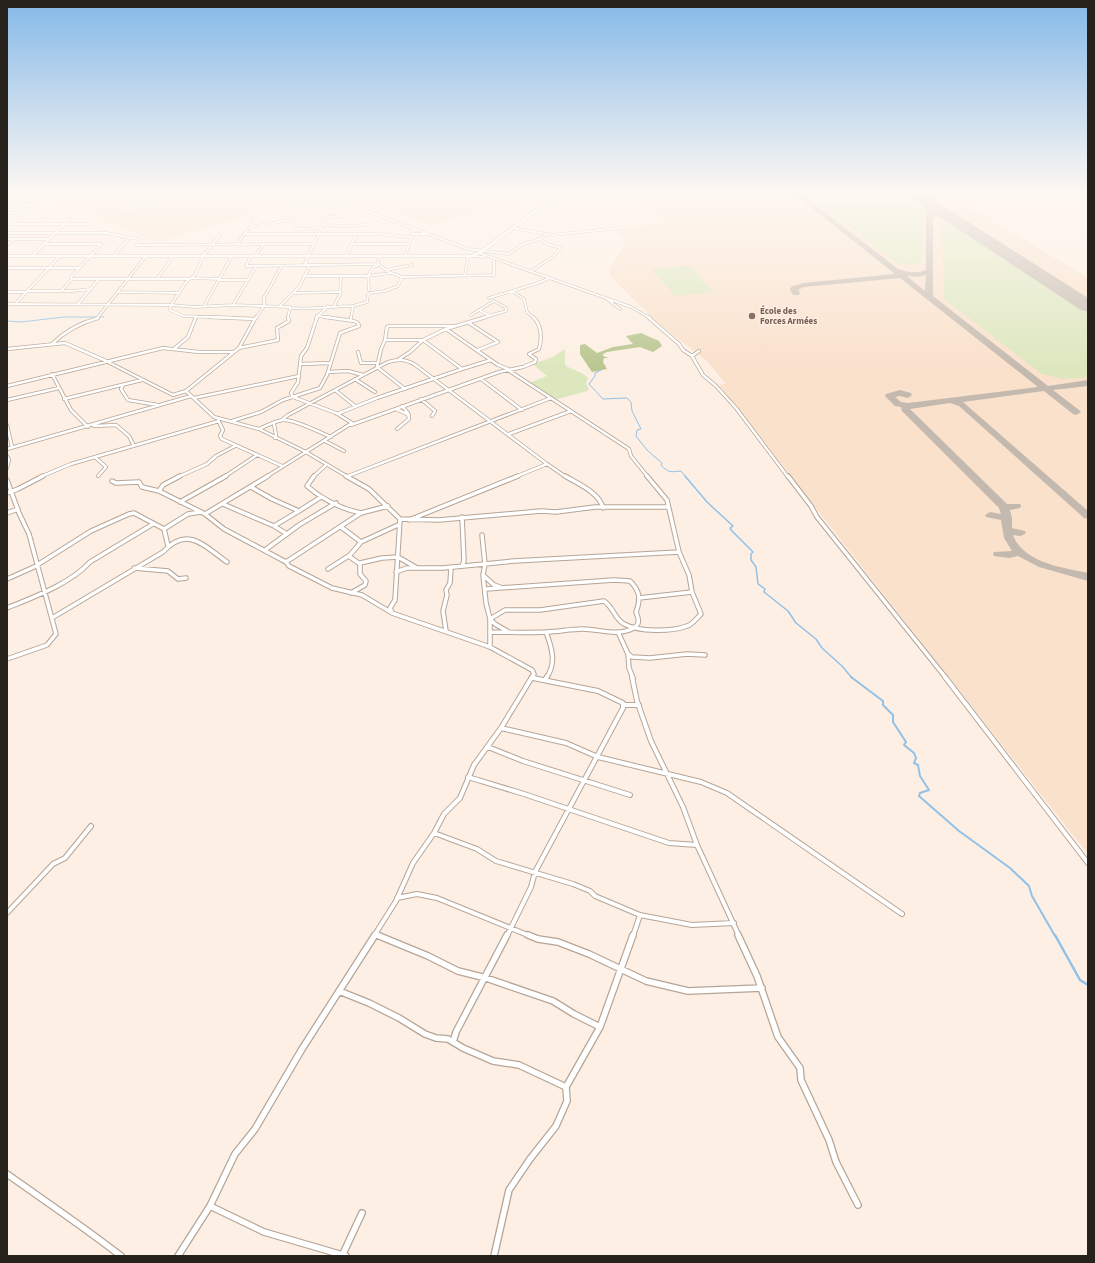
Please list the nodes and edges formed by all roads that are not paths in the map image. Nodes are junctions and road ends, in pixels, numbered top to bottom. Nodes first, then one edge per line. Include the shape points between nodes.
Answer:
1 (36, 252) edge
2 (94, 252) edge
3 (117, 252) edge
4 (206, 252) edge
5 (258, 252) edge
6 (310, 252) edge
7 (348, 252) edge
8 (406, 252) edge
9 (499, 252) edge
10 (512, 252) edge
11 (557, 252) edge
12 (479, 253) joint
13 (7, 256) edge
14 (32, 256) junction
15 (60, 256) junction
16 (90, 256) junction
17 (114, 256) junction
18 (146, 256) junction
19 (173, 256) junction
20 (203, 256) junction
21 (232, 256) junction
22 (251, 256) junction
23 (255, 256) junction
24 (308, 256) junction
25 (346, 256) junction
26 (379, 256) junction
27 (405, 256) junction
28 (470, 257) junction
29 (488, 257) junction
30 (494, 258) junction
31 (308, 265) junction
32 (379, 265) junction
33 (412, 265) dead end
34 (256, 266) junction
35 (282, 266) junction
36 (7, 268) edge
37 (49, 268) junction
38 (80, 268) junction
39 (386, 270) junction
40 (531, 271) junction
41 (391, 273) junction
42 (465, 274) junction
43 (304, 276) junction
44 (341, 276) junction
45 (368, 276) junction
46 (402, 276) junction
47 (189, 278) junction
48 (550, 278) junction
49 (72, 279) junction
50 (129, 279) junction
51 (158, 279) junction
52 (219, 279) junction
53 (98, 280) junction
54 (246, 280) junction
55 (91, 289) junction
56 (369, 290) dead end
57 (27, 291) junction
58 (61, 291) junction
59 (512, 291) junction
60 (7, 292) edge
61 (119, 292) junction
62 (179, 292) junction
63 (339, 292) junction
64 (294, 293) junction
65 (489, 298) dead end
66 (606, 298) junction
67 (7, 304) edge
68 (15, 304) junction
69 (233, 304) junction
70 (77, 305) junction
71 (109, 305) junction
72 (171, 305) junction
73 (204, 306) junction
74 (264, 306) junction
75 (280, 306) junction
76 (328, 306) junction
77 (334, 306) junction
78 (353, 306) junction
79 (290, 308) junction
80 (620, 309) dead end
81 (479, 310) junction
82 (471, 315) dead end
83 (196, 316) junction
84 (317, 316) junction
85 (490, 316) junction
86 (255, 319) junction
87 (351, 320) junction
88 (469, 323) junction
89 (459, 326) junction
90 (446, 330) junction
91 (385, 340) junction
92 (423, 340) junction
93 (52, 344) junction
94 (175, 348) junction
95 (239, 348) junction
96 (7, 349) edge
97 (478, 350) junction
98 (699, 351) dead end
99 (233, 352) junction
100 (358, 352) dead end
101 (692, 356) junction
102 (399, 359) junction
103 (491, 360) junction
104 (106, 361) junction
105 (378, 362) junction
106 (388, 362) junction
107 (330, 363) junction
108 (301, 364) junction
109 (377, 367) junction
110 (462, 369) junction
111 (509, 370) junction
112 (328, 372) junction
113 (52, 374) junction
114 (363, 375) junction
115 (299, 376) junction
116 (355, 379) junction
117 (434, 379) junction
118 (481, 379) junction
119 (143, 380) junction
120 (124, 385) junction
121 (7, 386) edge
122 (59, 388) junction
123 (406, 389) junction
124 (335, 390) junction
125 (186, 391) junction
126 (449, 391) junction
127 (375, 392) dead end
128 (192, 397) junction
129 (293, 397) junction
130 (552, 398) junction
131 (64, 399) junction
132 (421, 399) junction
133 (7, 400) edge
134 (310, 404) junction
135 (161, 405) junction
136 (355, 406) junction
137 (402, 406) junction
138 (396, 409) junction
139 (522, 410) junction
140 (572, 411) junction
141 (337, 414) junction
142 (409, 415) junction
143 (432, 416) dead end
144 (214, 417) junction
145 (282, 420) junction
146 (219, 421) junction
147 (231, 421) junction
148 (491, 421) junction
149 (274, 424) junction
150 (7, 425) edge
151 (351, 425) junction
152 (88, 427) junction
153 (259, 429) junction
154 (397, 429) dead end
155 (509, 434) junction
156 (331, 437) junction
157 (275, 438) junction
158 (325, 441) junction
159 (134, 446) junction
160 (235, 446) junction
161 (12, 447) junction
162 (7, 449) edge
163 (344, 451) dead end
164 (306, 452) junction
165 (258, 455) junction
166 (7, 456) edge
167 (95, 457) junction
168 (547, 464) junction
169 (326, 465) junction
170 (282, 466) junction
171 (7, 468) edge
172 (98, 476) dead end
173 (348, 476) junction
174 (7, 480) edge
175 (112, 481) dead end
176 (251, 486) junction
177 (160, 489) junction
178 (12, 491) junction
179 (7, 492) edge
180 (321, 496) junction
181 (180, 502) junction
182 (336, 503) junction
183 (223, 504) junction
184 (388, 506) junction
185 (668, 506) junction
186 (602, 508) junction
187 (18, 509) junction
188 (298, 511) junction
189 (7, 512) edge
190 (201, 512) junction
191 (205, 514) junction
192 (361, 514) junction
193 (462, 517) junction
194 (400, 519) junction
195 (408, 520) junction
196 (153, 524) junction
197 (398, 525) junction
198 (274, 526) junction
199 (341, 527) junction
200 (164, 529) junction
201 (287, 534) junction
202 (482, 536) dead end
203 (361, 542) junction
204 (168, 546) junction
205 (265, 550) junction
206 (679, 552) junction
207 (350, 555) junction
208 (398, 557) junction
209 (227, 562) dead end
210 (286, 562) junction
211 (360, 563) junction
212 (485, 564) junction
213 (37, 565) junction
214 (462, 566) junction
215 (133, 568) junction
216 (418, 568) junction
217 (451, 568) junction
218 (328, 569) dead end
219 (396, 572) junction
220 (483, 575) junction
221 (186, 578) dead end
222 (7, 579) edge
223 (501, 588) junction
224 (486, 589) junction
225 (692, 592) junction
226 (44, 593) junction
227 (351, 593) junction
228 (639, 598) junction
229 (7, 608) edge
230 (392, 613) junction
231 (52, 618) junction
232 (490, 619) junction
233 (633, 628) junction
234 (446, 631) junction
235 (491, 632) junction
236 (508, 632) junction
237 (546, 632) junction
238 (618, 632) junction
239 (490, 647) junction
240 (628, 654) junction
241 (705, 655) dead end
242 (7, 659) edge
243 (533, 678) junction
244 (545, 680) junction
245 (639, 705) junction
246 (623, 706) junction
247 (501, 728) junction
248 (488, 747) junction
249 (598, 757) junction
250 (668, 774) junction
251 (468, 777) junction
252 (585, 781) junction
253 (630, 795) dead end
254 (570, 809) junction
255 (91, 826) dead end
256 (434, 833) junction
257 (697, 846) junction
258 (1088, 863) edge
259 (535, 872) junction
260 (397, 898) junction
261 (7, 913) edge
262 (902, 914) dead end
263 (640, 915) junction
264 (734, 923) junction
265 (511, 928) junction
266 (375, 934) junction
267 (622, 968) junction
268 (486, 978) junction
269 (762, 988) junction
270 (339, 991) junction
271 (600, 1027) junction
272 (453, 1042) junction
273 (566, 1087) junction
274 (7, 1174) edge
275 (210, 1206) junction
276 (858, 1206) dead end
277 (362, 1213) dead end
278 (121, 1256) edge
279 (178, 1256) edge
280 (343, 1256) edge
281 (494, 1256) edge

1 - 14 street
2 - 16 street
3 - 17 street
4 - 20 street
5 - 23 street
6 - 24 street
7 - 25 street
8 - 27 street
9 - 10 street via 509,254
11 - 40 street
12 - 28 street
12 - 29 street
13 - 14 street
14 - 15 street
15 - 16 street
15 - 37 street
16 - 17 street
16 - 38 street
17 - 18 street
18 - 19 street
18 - 50 street
19 - 20 street
19 - 51 street
20 - 21 street
20 - 47 street via 195,274
21 - 22 street
21 - 52 street
22 - 23 street
22 - 34 street via 246,266
23 - 24 street
24 - 25 street
24 - 31 street
25 - 26 street
26 - 27 street
26 - 32 street
27 - 28 street
28 - 29 street
28 - 42 street
29 - 30 street
30 - 40 street
30 - 42 street via 494,275
31 - 32 street
31 - 35 street
31 - 43 street
32 - 39 street
32 - 45 street via 373,267
33 - 39 street
34 - 35 street
34 - 54 street
35 - 74 street via 275,275 271,289 264,297
36 - 37 street
37 - 38 street
37 - 57 street
38 - 49 street
39 - 41 street
40 - 48 street
41 - 45 street
41 - 46 street
42 - 46 street
43 - 44 street
43 - 64 street
44 - 45 street
44 - 63 street
45 - 56 street
46 - 78 street via 398,286 385,292 370,293 367,302
47 - 51 street
47 - 52 street
47 - 62 street
48 - 59 street
48 - 66 street
49 - 53 street
49 - 58 street
50 - 51 street
50 - 53 street
50 - 61 street
52 - 54 street
52 - 73 street
53 - 55 street
54 - 69 street
55 - 58 street
55 - 70 street
57 - 58 street
57 - 60 street
57 - 68 street
59 - 65 street
59 - 111 street via 524,300 527,312 536,320 542,340 538,350 528,354 536,359 535,362
61 - 62 street
61 - 71 street
62 - 72 street
63 - 64 street
63 - 77 street
64 - 75 street
66 - 80 street
66 - 101 street via 642,312
67 - 68 street
68 - 70 street
69 - 73 street
69 - 74 street
70 - 71 street
71 - 72 street
71 - 93 street via 98,317 81,323
72 - 73 street
72 - 83 street via 170,310 177,315
74 - 75 street
74 - 86 street
75 - 79 street
76 - 77 street
76 - 79 street via 307,310
76 - 84 street
77 - 78 street
78 - 87 street
79 - 95 street via 289,321 277,328 278,340
81 - 82 street
81 - 85 street
81 - 85 street via 496,301 507,310
83 - 86 street
83 - 94 street via 188,337
84 - 87 street
84 - 108 street via 301,356
85 - 88 street
86 - 95 street
87 - 107 street via 359,326 340,333
88 - 89 street
88 - 97 street via 498,342
89 - 90 street
89 - 91 street via 389,326
90 - 92 street
90 - 97 street
91 - 92 street
91 - 105 street via 380,349
92 - 102 street
92 - 110 street
93 - 96 street
93 - 104 street via 65,343
94 - 99 street via 199,352
94 - 104 street via 163,348
95 - 99 street
97 - 103 street
98 - 101 street
99 - 125 street
100 - 105 street via 361,363
101 - 258 street via 703,375 736,408 817,517 924,650
102 - 106 street
102 - 117 street via 414,364
103 - 110 street
103 - 111 street
104 - 113 street
104 - 119 street
105 - 106 street
105 - 109 street
106 - 109 street
107 - 108 street
107 - 112 street
108 - 115 street
109 - 114 street
109 - 123 street
110 - 117 street
111 - 118 street
111 - 130 street
112 - 114 street via 348,371
112 - 129 street via 320,388
113 - 121 street
113 - 122 street
114 - 116 street
115 - 128 street
115 - 129 street via 291,393
116 - 124 street
116 - 127 street
117 - 123 street
117 - 126 street
118 - 126 street
118 - 139 street
119 - 120 street
119 - 125 street via 173,395
120 - 131 street
120 - 135 street via 121,389 128,400
122 - 131 street
122 - 133 street
123 - 136 street
124 - 134 street
124 - 136 street
125 - 128 street
126 - 132 street
126 - 148 street
128 - 135 street
128 - 144 street
129 - 134 street
129 - 147 street via 261,412
130 - 139 street
130 - 140 street
131 - 152 street via 79,421
132 - 137 street
132 - 143 street via 435,411
134 - 141 street
134 - 145 street
135 - 152 street
136 - 141 street
137 - 138 street
137 - 142 street
138 - 142 street
138 - 151 street
139 - 148 street
140 - 155 street
140 - 185 street via 629,449 631,456 665,496
141 - 151 street via 351,421
142 - 154 street via 409,419
144 - 146 street
144 - 147 street
145 - 149 street
145 - 156 street via 293,420
146 - 159 street
146 - 160 street via 223,430 220,436
147 - 153 street
148 - 155 street
148 - 173 street
149 - 153 street
149 - 157 street
150 - 161 street
151 - 156 street
152 - 159 street via 116,425 129,436
152 - 161 street
153 - 157 street
155 - 168 street
156 - 158 street
157 - 164 street
158 - 163 street
158 - 164 street
159 - 167 street
160 - 165 street
160 - 177 street
161 - 162 street
164 - 169 street
164 - 170 street
165 - 170 street
165 - 181 street
166 - 171 street
167 - 172 street via 106,467
167 - 178 street via 39,477
168 - 186 street via 593,494 602,503
168 - 195 street
169 - 173 street
169 - 180 street via 312,477 307,486
170 - 176 street
173 - 184 street via 369,489
174 - 178 street
175 - 177 street via 139,482 145,488
176 - 183 street
176 - 188 street
177 - 181 street
178 - 179 street
178 - 187 street
180 - 182 street
180 - 188 street
181 - 190 street
182 - 192 street
182 - 201 street
183 - 191 street
183 - 198 street
184 - 192 street
184 - 194 street
185 - 186 street
185 - 206 street
186 - 193 street
187 - 189 street
187 - 213 street via 29,534
188 - 198 street
190 - 191 street
190 - 200 street via 188,514
191 - 205 street via 224,529
192 - 199 street
193 - 195 street
193 - 214 street
194 - 195 street
194 - 197 street
196 - 200 street
196 - 213 street via 134,513 129,514 91,531
196 - 226 street
197 - 203 street
197 - 208 street
198 - 201 street
199 - 203 street
199 - 210 street
200 - 204 street
201 - 205 street
202 - 212 street
203 - 207 street
204 - 209 street via 189,538
204 - 215 street via 163,552
205 - 210 street
206 - 212 street
206 - 225 street via 689,575
207 - 211 street
207 - 218 street
208 - 211 street
208 - 216 street
208 - 219 street
210 - 227 street via 289,566 332,588
211 - 227 street via 360,574 366,584
212 - 214 street
212 - 220 street
213 - 222 street
213 - 226 street
214 - 217 street
215 - 221 street via 168,571 178,579
215 - 231 street
216 - 217 street
216 - 219 street
217 - 234 street via 450,583 446,590 448,595 443,610
219 - 230 street via 395,600 390,608
220 - 223 street
220 - 224 street
223 - 224 street
223 - 228 street via 628,581 633,583
224 - 232 street
225 - 228 street
225 - 233 street via 701,614 689,626 657,631
226 - 229 street
226 - 231 street
227 - 230 street via 362,595
228 - 233 street via 636,612 639,620
230 - 234 street
231 - 242 street via 56,634 47,645
232 - 233 street via 505,610 540,610 604,601 612,606 613,614 619,620
232 - 235 street
232 - 236 street
233 - 238 street
234 - 239 street
235 - 236 street
235 - 239 street
236 - 237 street
237 - 238 street via 584,629 606,633
237 - 244 street via 554,662 550,675
238 - 240 street
239 - 243 street via 532,670
240 - 241 street via 636,657 697,653
240 - 245 street
243 - 244 street
243 - 247 street
244 - 246 street via 598,691 623,703
245 - 246 street
245 - 250 street via 651,741
246 - 249 street via 614,729
247 - 248 street
247 - 249 street via 559,741
248 - 251 street
248 - 252 street via 533,766
249 - 250 street
249 - 252 street
250 - 257 street via 684,807
250 - 262 street via 701,782 727,793
251 - 254 street
251 - 256 street via 460,798 444,814
252 - 253 street
252 - 254 street
254 - 257 street via 669,843
254 - 259 street
255 - 261 street via 65,858 53,864
256 - 259 street via 476,849 496,861
256 - 260 street via 413,863
257 - 264 street
259 - 263 street via 590,891 595,896
259 - 265 street via 531,887
260 - 265 street via 417,894 437,898
260 - 266 street
263 - 264 street via 692,925
263 - 267 street
264 - 269 street
265 - 267 street via 538,939 558,942
265 - 268 street
266 - 268 street via 458,971
266 - 270 street
267 - 269 street via 646,981 688,991
267 - 271 street
268 - 271 street via 553,1001
268 - 272 street
269 - 276 street via 778,1037 800,1068 801,1080
270 - 272 street via 369,1003 425,1034
270 - 275 street via 255,1129 235,1154
271 - 273 street
272 - 273 street via 493,1061 519,1065
273 - 281 street via 566,1100 556,1126 530,1158 509,1190
274 - 278 street
275 - 279 street
275 - 280 street via 264,1232
277 - 280 street

